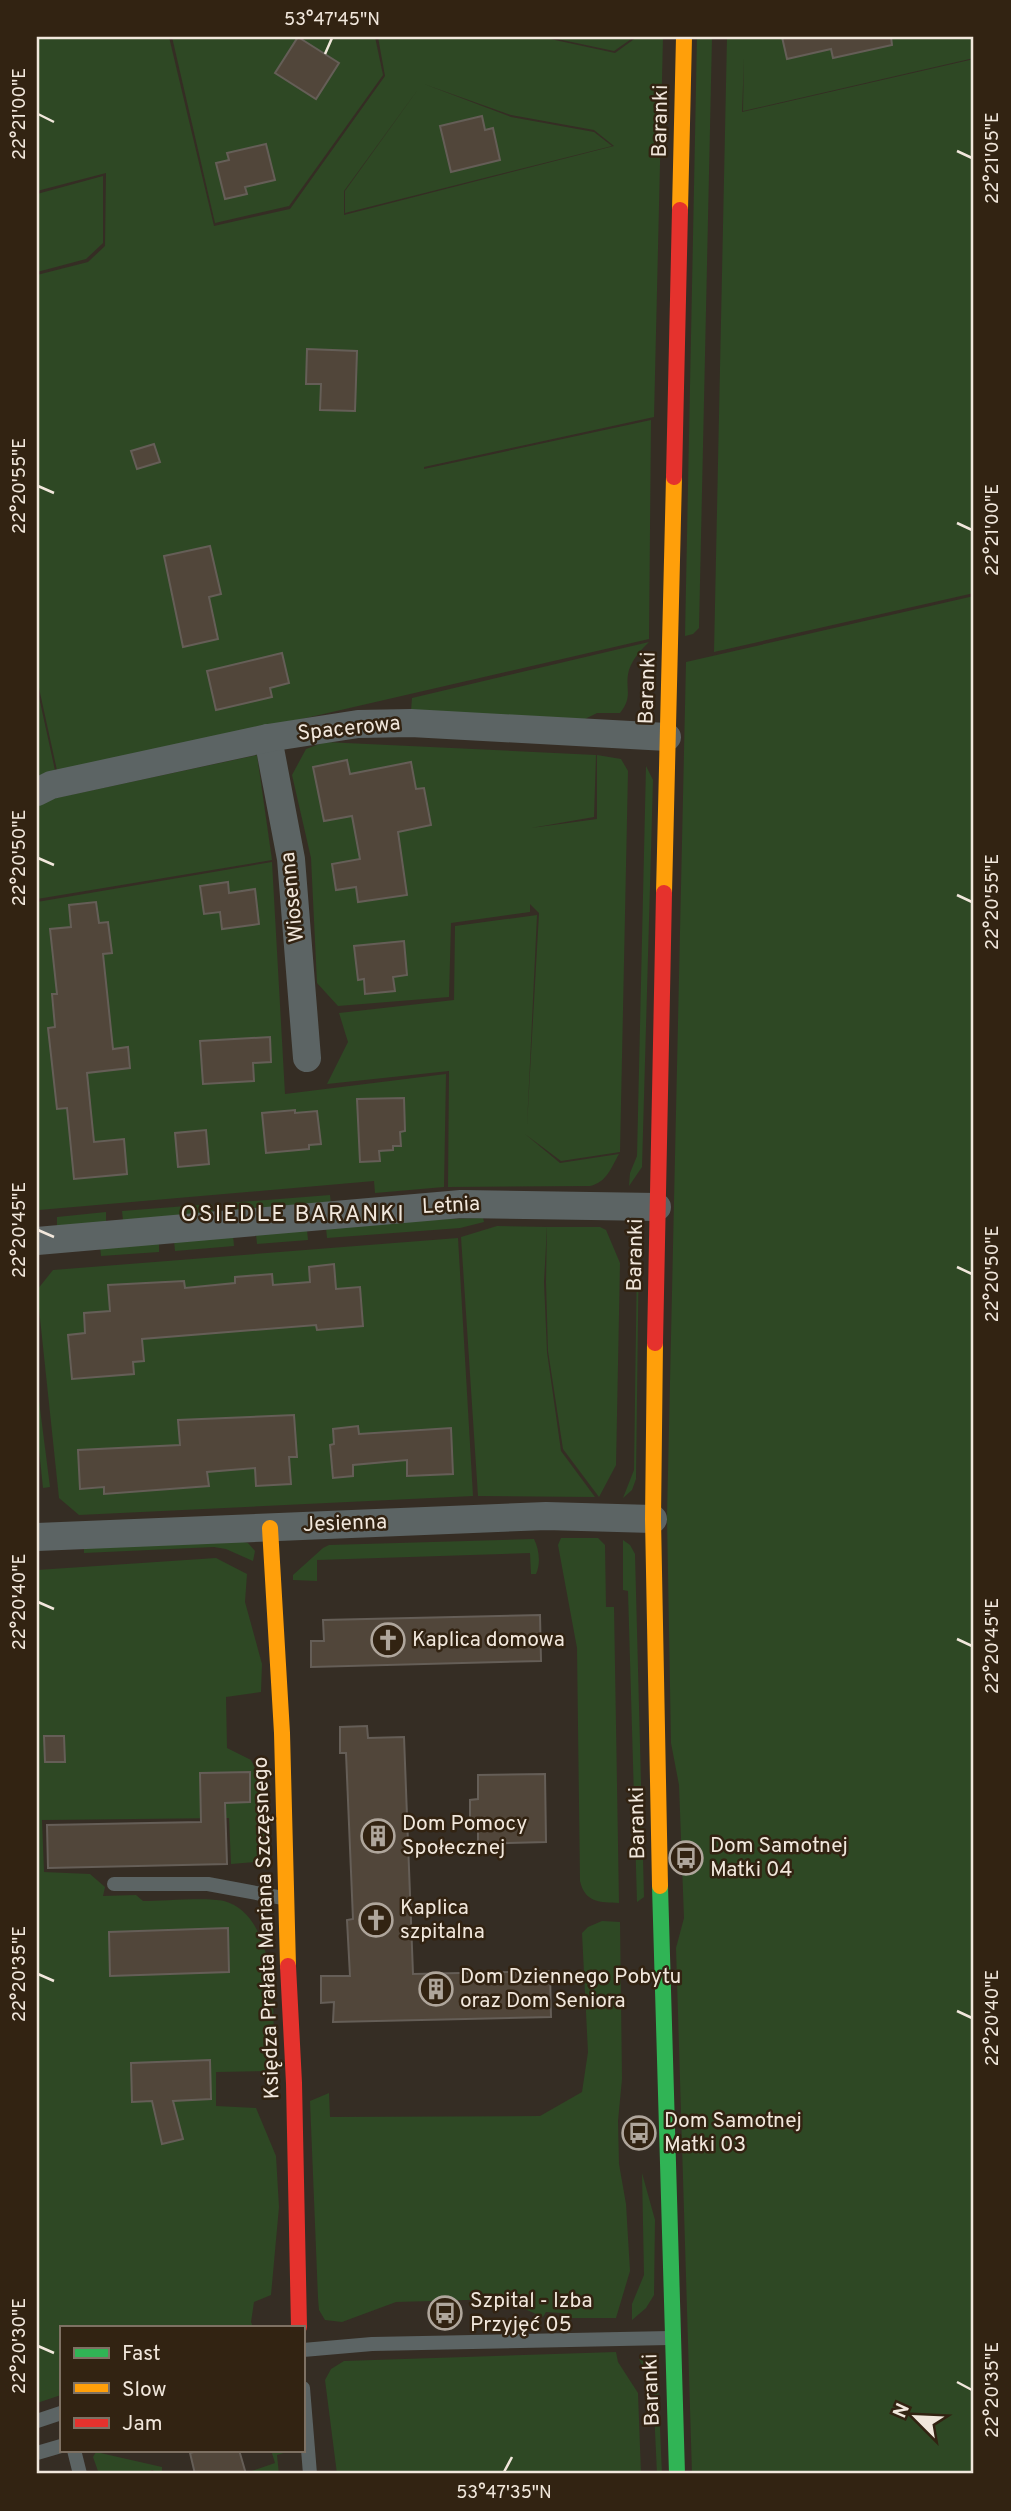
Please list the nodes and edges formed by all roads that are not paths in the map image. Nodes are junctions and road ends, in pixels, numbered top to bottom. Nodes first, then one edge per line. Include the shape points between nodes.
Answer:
1 (684, 37) edge
2 (667, 737) junction
3 (268, 738) junction
4 (37, 792) edge
5 (307, 1058) dead end
6 (657, 1207) junction
7 (37, 1241) edge
8 (653, 1519) junction
9 (270, 1528) junction
10 (37, 1537) edge
11 (114, 1884) dead end
12 (285, 1898) junction
13 (299, 2326) edge
14 (671, 2338) junction
15 (304, 2350) edge
16 (304, 2400) edge
17 (60, 2413) edge
18 (37, 2421) edge
19 (60, 2446) edge
20 (74, 2452) edge
21 (37, 2453) edge
22 (80, 2474) edge
23 (310, 2474) edge
24 (677, 2474) edge

1 - 2 street, Baranki
2 - 3 street, Spacerowa via 411,723 358,724
2 - 6 street, Baranki
3 - 4 street, Spacerowa via 51,785
3 - 5 street, Wiosenna via 291,859
6 - 7 street, Letnia via 461,1203
6 - 8 street, Baranki
8 - 9 street, Jesienna via 546,1516
8 - 14 street, Baranki
9 - 10 street, Jesienna
9 - 12 street, Księdza Prałata Mariana Szczęsnego via 282,1733
11 - 12 lane via 208,1884
12 - 13 street, Księdza Prałata Mariana Szczęsnego
14 - 15 lane via 372,2344
14 - 24 street, Baranki
16 - 23 lane
17 - 18 lane
19 - 21 lane
20 - 22 lane

